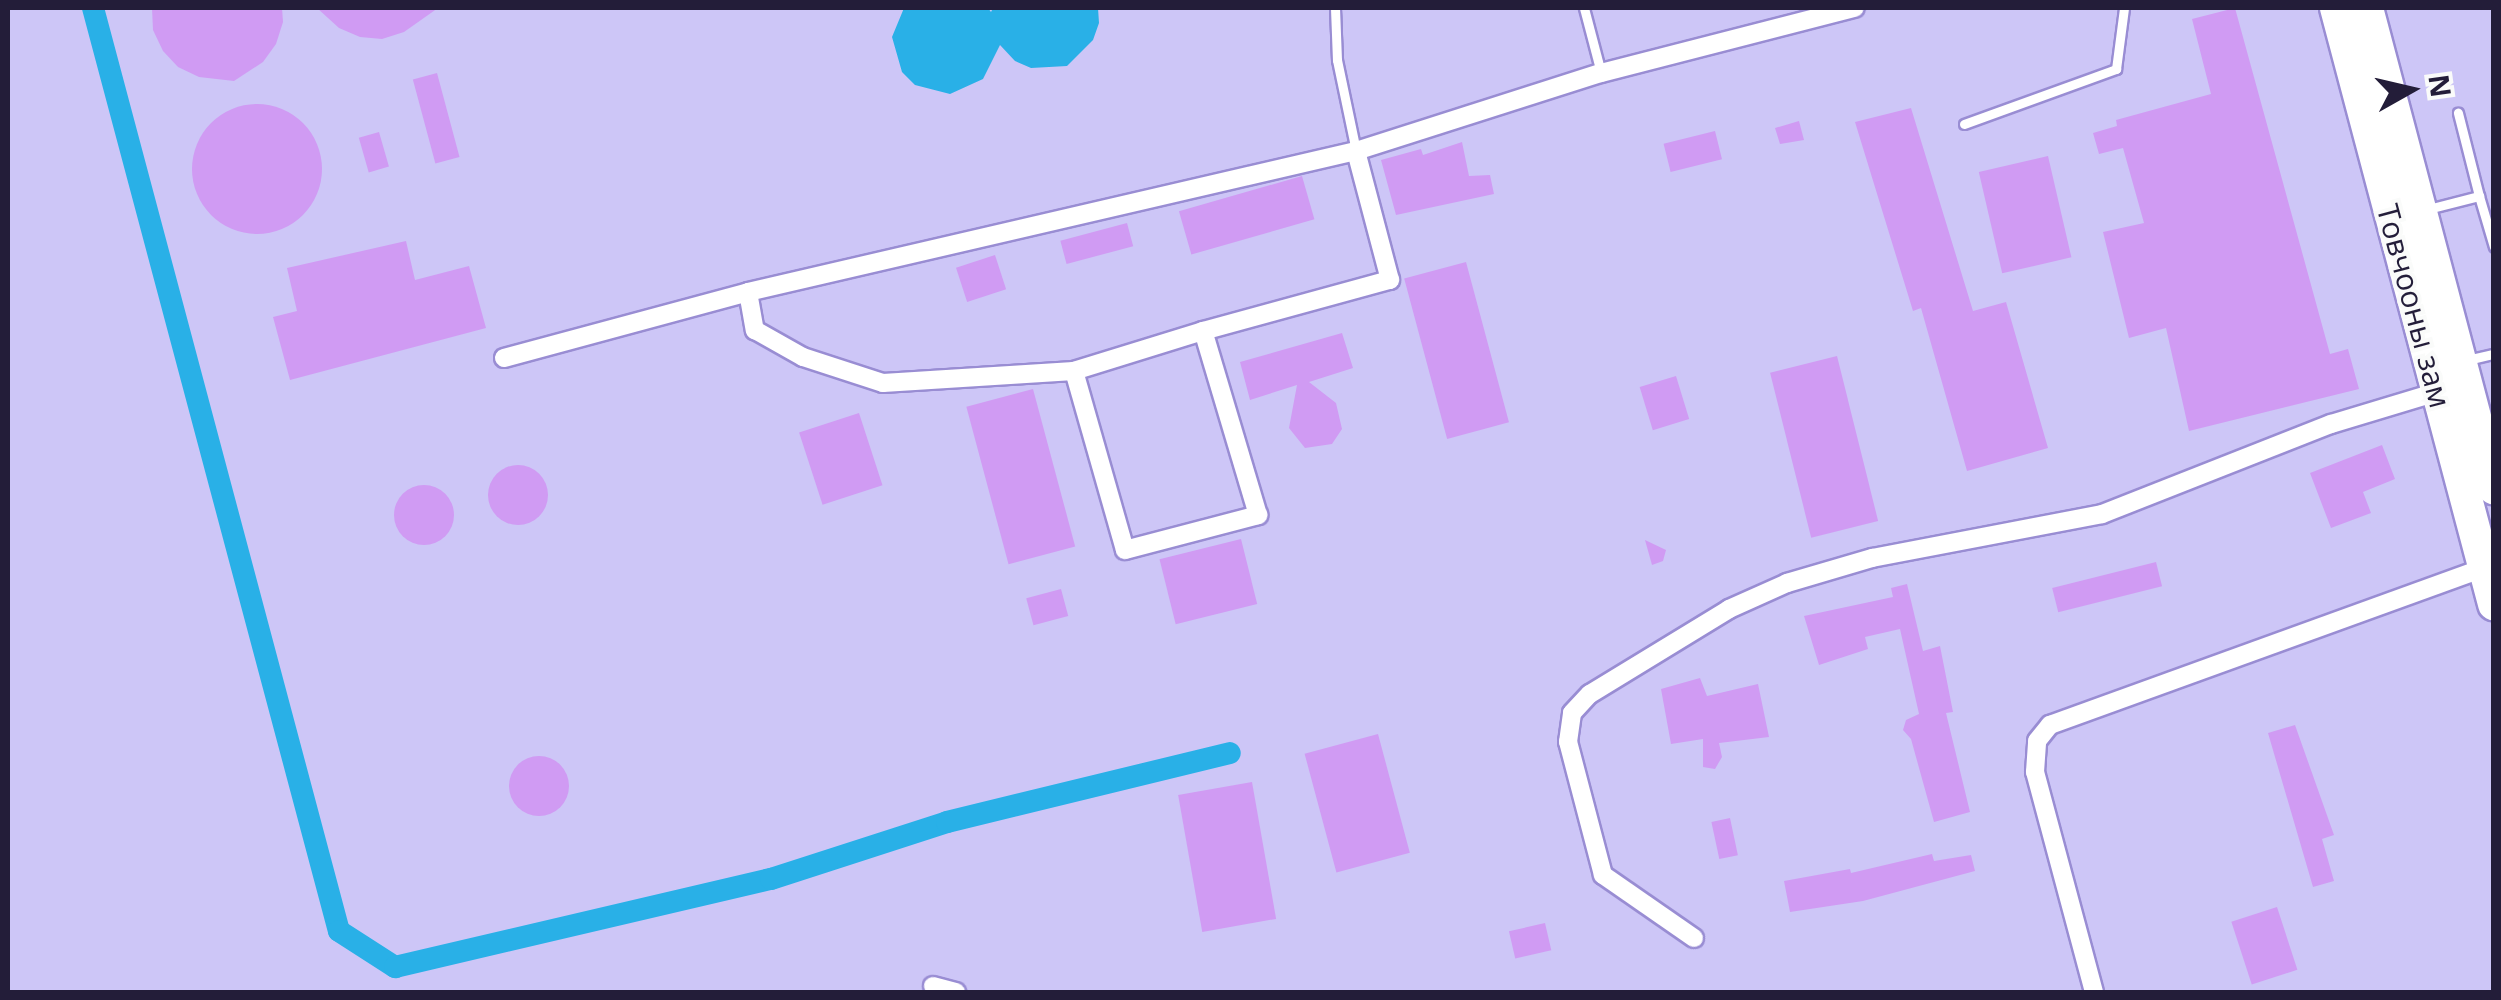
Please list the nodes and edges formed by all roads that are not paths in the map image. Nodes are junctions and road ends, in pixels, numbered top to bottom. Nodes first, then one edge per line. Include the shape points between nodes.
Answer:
1 (1335, 8) edge
2 (1584, 8) edge
3 (1855, 8) edge
4 (2124, 8) edge
5 (2336, 8) edge
6 (2367, 8) edge
7 (1600, 73) junction
8 (2458, 113) dead end
9 (1964, 124) dead end
10 (1356, 151) junction
11 (2479, 196) junction
12 (2421, 211) junction
13 (2494, 247) edge
14 (748, 292) junction
15 (1203, 331) junction
16 (2494, 354) edge
17 (504, 358) dead end
18 (2460, 362) junction
19 (1074, 370) junction
20 (2437, 392) junction
21 (2494, 488) edge
22 (2489, 566) edge
23 (2494, 604) edge
24 (1694, 938) dead end
25 (933, 986) dead end
26 (956, 992) edge
27 (2094, 992) edge

1 - 10 lane via 1337,60
2 - 7 lane
3 - 7 street
4 - 9 lane via 2116,68
5 - 20 highway, Товчооны зам
6 - 12 highway, Товчооны зам
7 - 10 street
8 - 11 lane
10 - 14 street
10 - 15 street via 1390,280
11 - 12 lane
11 - 13 lane
12 - 18 highway, Товчооны зам
14 - 17 street
14 - 19 street via 755,330 803,357 883,383
15 - 19 street
15 - 19 street via 1258,515 1125,550
16 - 18 lane
18 - 21 highway, Товчооны зам
20 - 22 highway, Товчооны зам
20 - 24 street via 2331,424 2102,514 1872,558 1787,583 1729,609 1590,694 1572,713 1568,742 1604,876
22 - 23 highway, Товчооны зам
22 - 27 street via 2050,725 2037,741 2036,772
25 - 26 street

